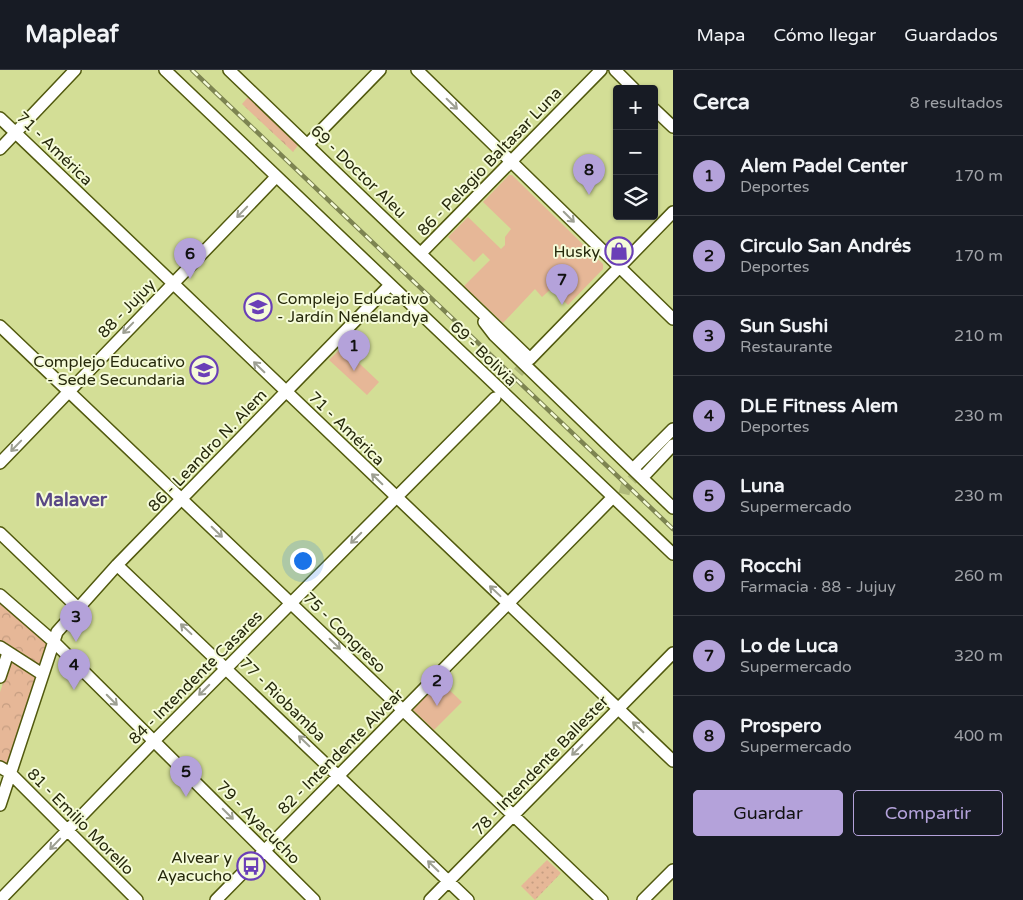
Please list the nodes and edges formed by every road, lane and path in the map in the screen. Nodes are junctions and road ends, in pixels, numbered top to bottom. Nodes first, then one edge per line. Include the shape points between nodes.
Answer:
1 (75, 70) edge
2 (165, 70) edge
3 (380, 70) edge
4 (417, 70) edge
5 (601, 70) edge
6 (615, 70) edge
7 (233, 72) edge
8 (630, 85) edge
9 (658, 113) edge
10 (0, 118) edge
11 (673, 127) edge
12 (16, 133) junction
13 (308, 144) junction
14 (0, 149) edge
15 (512, 160) junction
16 (276, 177) junction
17 (673, 212) edge
18 (421, 253) junction
19 (619, 266) junction
20 (172, 283) junction
21 (390, 285) junction
22 (673, 319) edge
23 (0, 326) edge
24 (526, 360) junction
25 (69, 391) junction
26 (286, 392) junction
27 (499, 394) junction
28 (673, 429) edge
29 (673, 437) edge
30 (673, 445) edge
31 (0, 463) edge
32 (638, 473) junction
33 (618, 496) junction
34 (182, 498) junction
35 (396, 498) junction
36 (673, 508) edge
37 (0, 533) edge
38 (673, 547) edge
39 (673, 554) edge
40 (117, 565) junction
41 (0, 595) edge
42 (292, 603) junction
43 (509, 604) junction
44 (77, 607) junction
45 (53, 641) junction
46 (4, 650) edge
47 (673, 653) edge
48 (227, 668) junction
49 (42, 674) junction
50 (0, 676) edge
51 (619, 708) junction
52 (404, 711) junction
53 (154, 741) junction
54 (673, 761) edge
55 (5, 770) edge
56 (339, 774) junction
57 (0, 805) edge
58 (512, 816) junction
59 (68, 830) junction
60 (264, 850) junction
61 (673, 870) edge
62 (449, 882) junction
63 (0, 900) edge
64 (137, 900) edge
65 (216, 900) edge
66 (314, 900) edge
67 (430, 900) edge
68 (468, 900) edge
69 (602, 900) edge
70 (643, 900) edge

1 - 12 street
2 - 16 street, 69 - Bolivia
3 - 13 street
4 -> 15 street
5 - 15 street, 86 - Pelagio Baltasar Luna
6 - 8 street
7 - 13 street, 69 - Doctor Aleu
9 - 11 street
10 - 12 street, 71 - América
12 - 14 street
12 - 20 street, 71 - América
13 - 18 street, 69 - Doctor Aleu
15 - 18 street, 86 - Pelagio Baltasar Luna
15 -> 19 street
16 -> 20 street, 88 - Jujuy
16 - 21 street, 69 - Bolivia
17 - 19 street
18 - 24 street, 69 - Doctor Aleu
19 - 22 street
19 - 24 street
20 -> 25 street, 88 - Jujuy
26 -> 20 street, 71 - América
21 - 26 street, 86 - Leandro N. Alem
21 - 27 street, 69 - Bolivia
23 - 25 street, 75 - Congreso
24 - 32 street, 69 - Doctor Aleu
25 -> 31 street, 88 - Jujuy
25 - 34 street, 75 - Congreso
26 - 34 street, 86 - Leandro N. Alem
35 -> 26 street, 71 - América
27 - 33 street, 69 - Bolivia
27 - 35 street, 84 - Intendente Casares via 429,470 415,478
28 - 32 street
29 - 32 street
30 - 32 street
32 - 36 street, 69 - Doctor Aleu
33 - 38 street, 69 - Bolivia
33 - 39 street, 69 - Bolivia
33 - 43 street, 82 - Intendente Alvear
34 - 40 street, 86 - Leandro N. Alem
34 -> 42 street, 75 - Congreso
35 -> 42 street, 84 - Intendente Casares
43 -> 35 street, 71 - América
37 - 44 street
40 - 44 street, 86 - Leandro N. Alem
48 -> 40 street, 77 - Riobamba
41 - 45 street, 79 - Ayacucho
42 - 48 street, 84 - Intendente Casares
42 -> 52 street, 75 - Congreso
43 - 51 street, 71 - América
43 - 52 street, 82 - Intendente Alvear
44 - 45 street, 86 - Leandro N. Alem
45 - 49 street, 86 - Leandro N. Alem
45 -> 53 street, 79 - Ayacucho
46 - 49 street
46 - 50 street
47 - 51 street, 78 - Intendente Ballester
48 -> 53 street, 84 - Intendente Casares
56 -> 48 street, 77 - Riobamba
49 - 55 street, 86 - Leandro N. Alem
54 -> 51 street, 71 - América
51 -> 58 street, 78 - Intendente Ballester
52 - 56 street, 82 - Intendente Alvear
52 - 58 street, 75 - Congreso
53 - 59 street, 84 - Intendente Casares
53 -> 60 street, 79 - Ayacucho
55 - 57 street, 86 - Leandro N. Alem
55 - 59 street, 81 - Emilio Morello
56 - 60 street, 82 - Intendente Alvear
62 -> 56 street, 77 - Riobamba
58 - 62 street, 78 - Intendente Ballester
58 - 69 street, 75 - Congreso
59 -> 63 street, 84 - Intendente Casares
59 - 64 street, 81 - Emilio Morello
60 - 65 street, 82 - Intendente Alvear
60 - 66 street, 79 - Ayacucho
61 - 70 street
62 - 67 street, 78 - Intendente Ballester
62 - 68 street, 77 - Riobamba

